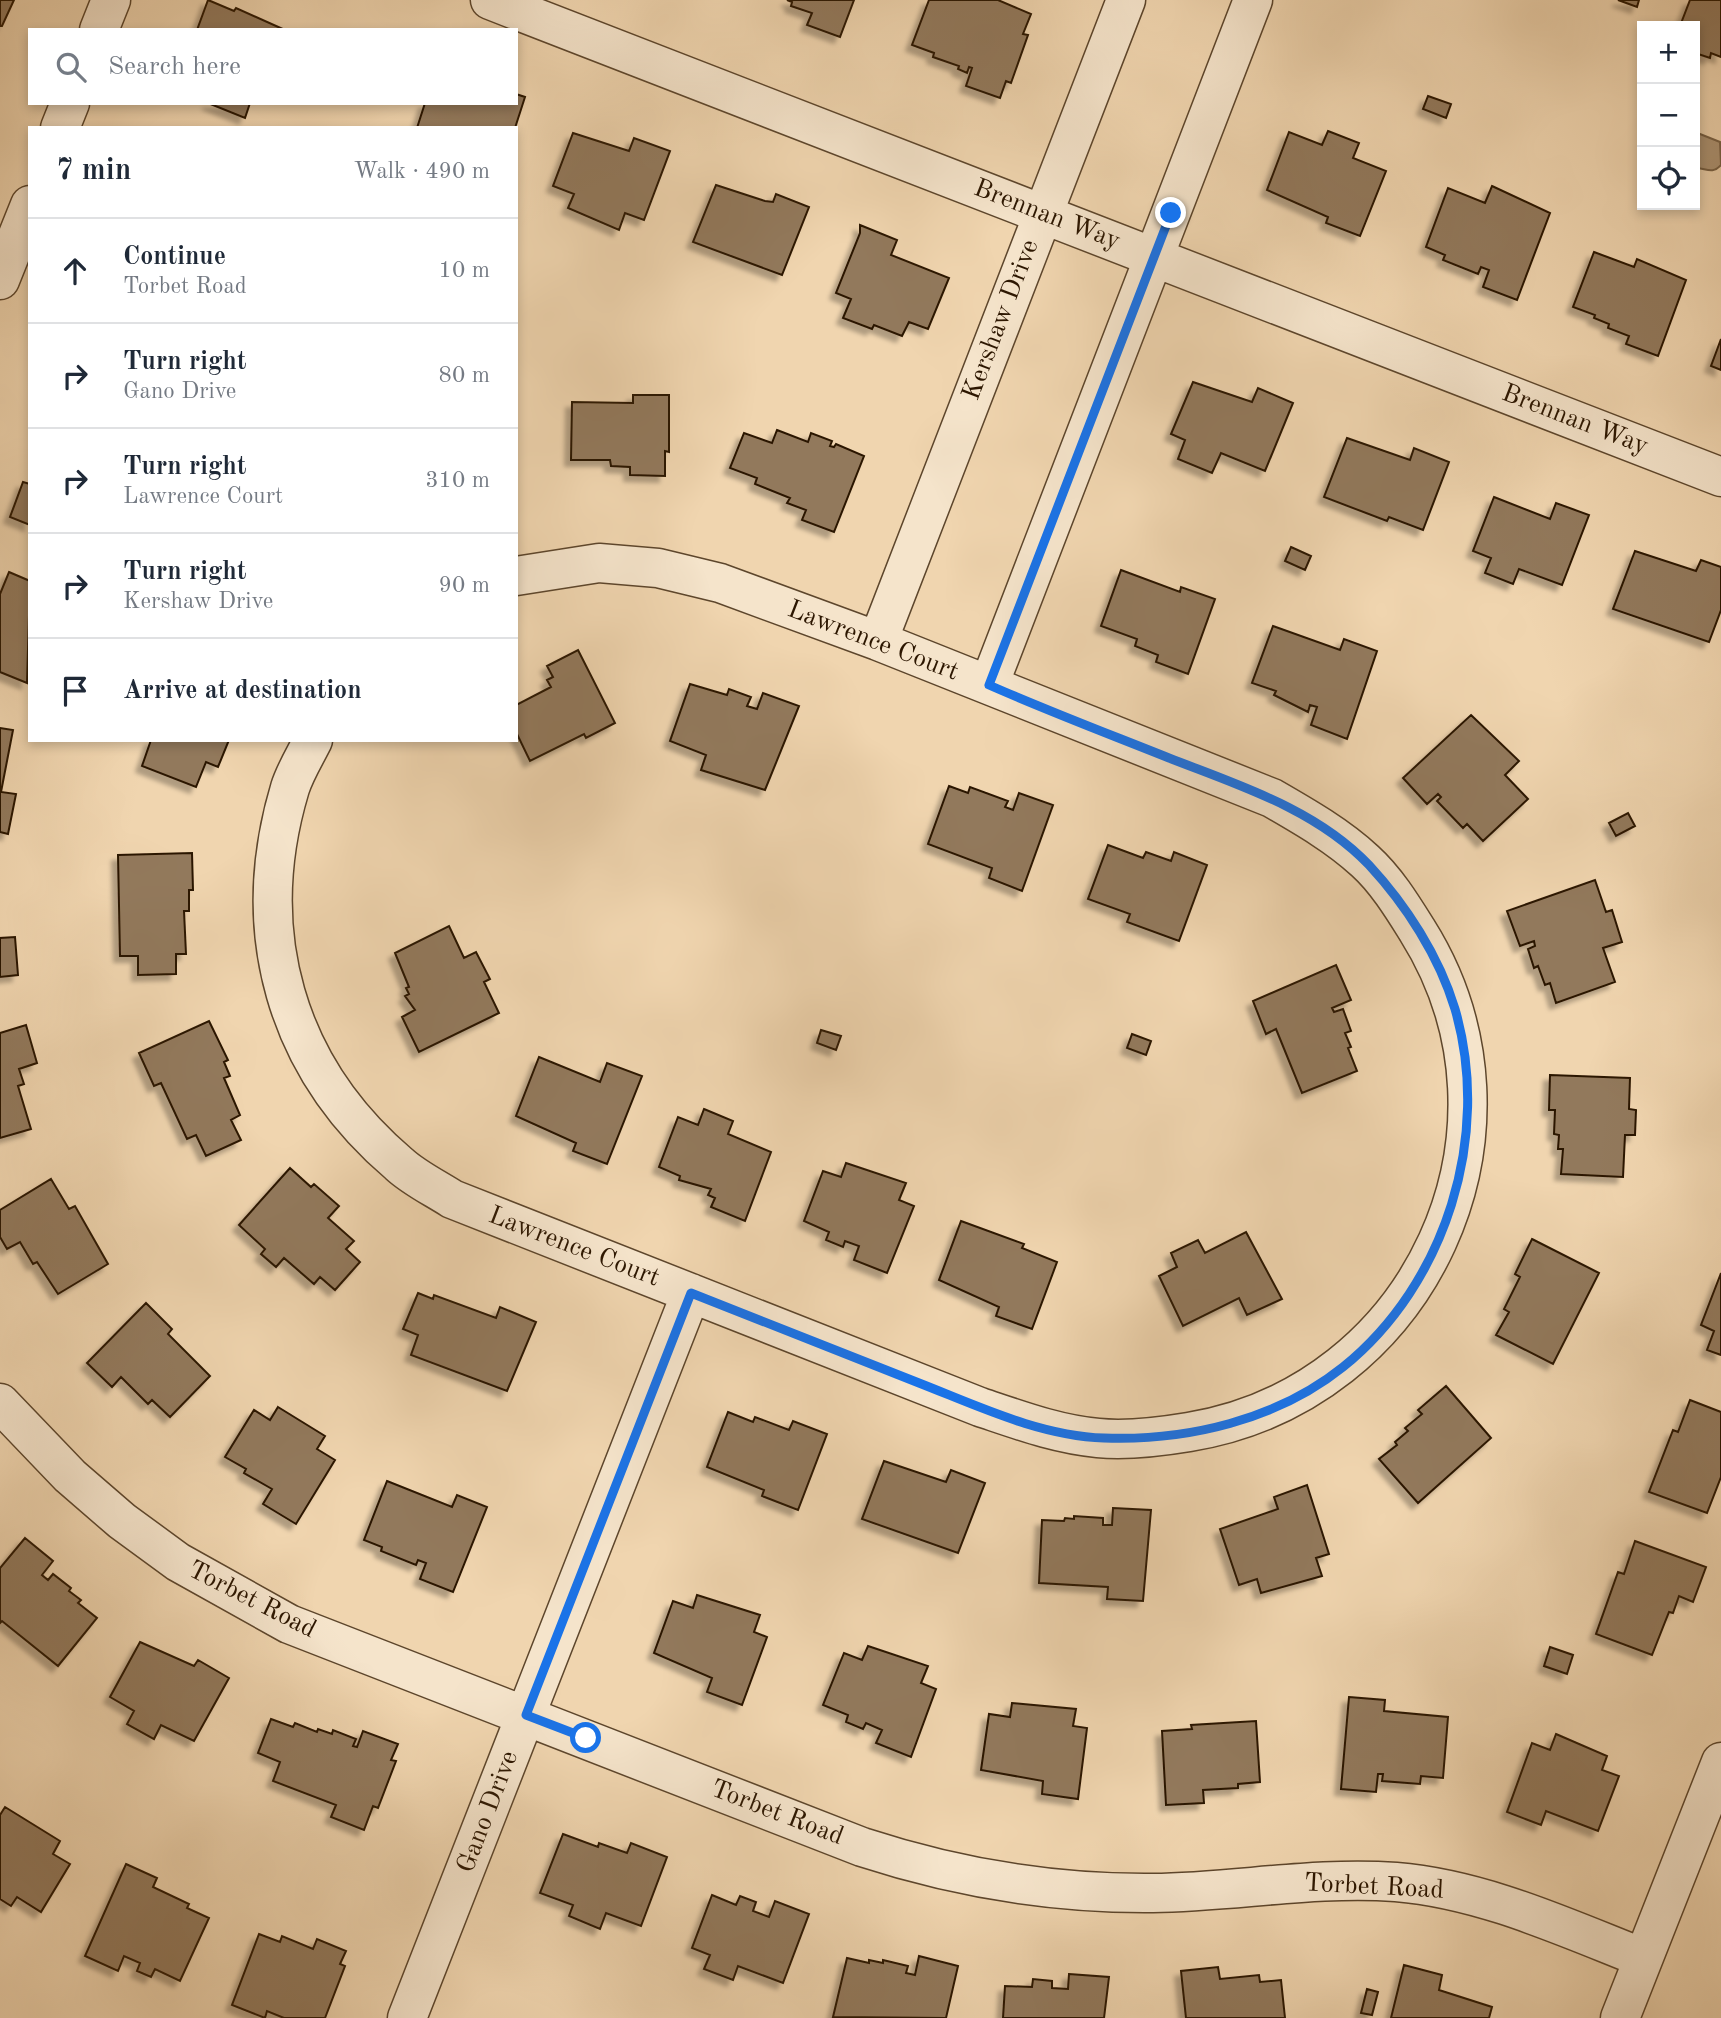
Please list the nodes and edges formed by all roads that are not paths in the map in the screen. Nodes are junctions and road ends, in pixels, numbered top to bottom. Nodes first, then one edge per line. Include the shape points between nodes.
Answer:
1 (111, 0) edge
2 (490, 0) edge
3 (1126, 0) edge
4 (1253, 0) edge
5 (100, 28) edge
6 (69, 105) edge
7 (61, 126) edge
8 (28, 210) edge
9 (1043, 214) junction
10 (1153, 257) junction
11 (0, 280) edge
12 (1721, 477) edge
13 (518, 576) edge
14 (878, 641) junction
15 (989, 685) junction
16 (312, 742) edge
17 (691, 1293) junction
18 (0, 1403) edge
19 (526, 1715) junction
20 (1721, 1762) edge
21 (1643, 1958) junction
22 (407, 2018) edge
23 (1620, 2018) edge

1 - 5 street
2 - 9 street, Brennan Way
3 - 9 street, Kershaw Drive
4 - 10 street
6 - 7 street
8 - 11 street
9 - 10 street, Brennan Way
9 - 14 street, Kershaw Drive
10 - 12 street, Brennan Way
10 - 15 street
13 - 14 street, Lawrence Court via 598,563 658,568 720,583
14 - 15 street, Lawrence Court
15 - 17 street, Lawrence Court via 1272,799 1320,826 1366,862 1401,904 1433,954 1455,1009 1466,1067 1468,1132 1455,1195 1430,1260 1392,1317 1342,1368 1282,1405 1221,1427 1156,1438 1052,1432
16 - 17 street, Lawrence Court via 290,786 275,851 272,922 285,996 310,1059 351,1117 400,1165 452,1199
17 - 19 street, Gano Drive
18 - 19 street, Torbet Road via 70,1476 178,1562 289,1624
19 - 21 street, Torbet Road via 862,1847 978,1879 1037,1888 1155,1893 1335,1880 1397,1882 1455,1890
19 - 22 street, Gano Drive
20 - 21 street
21 - 23 street

